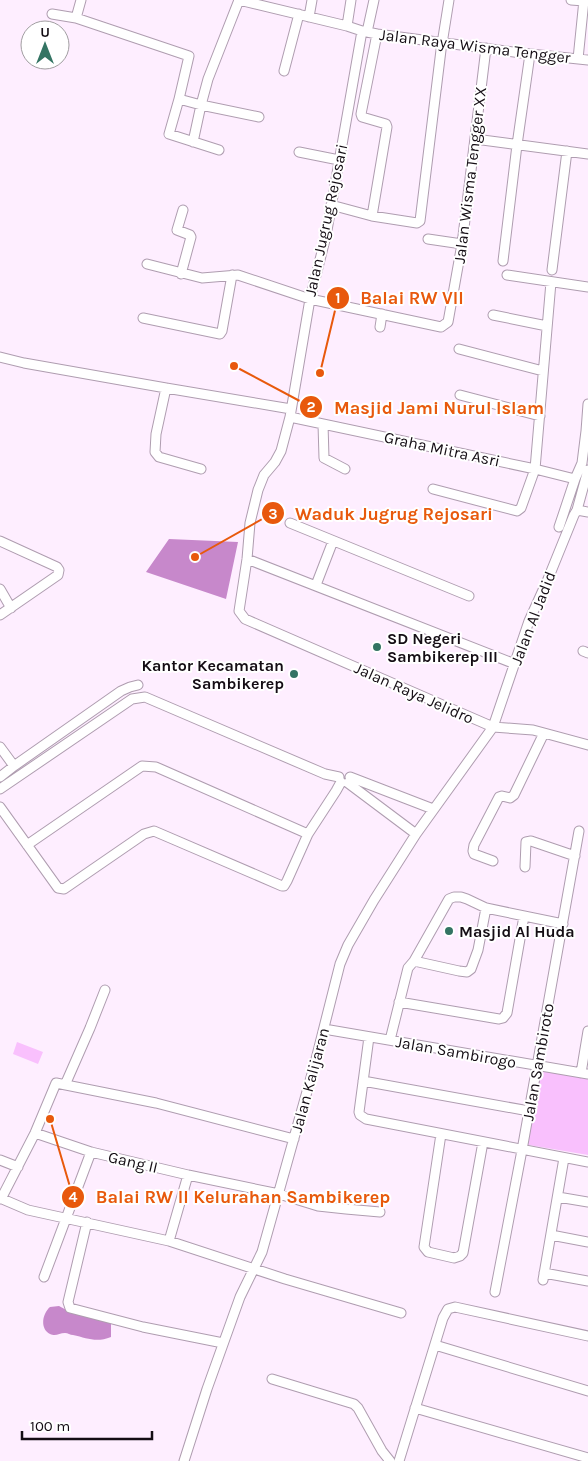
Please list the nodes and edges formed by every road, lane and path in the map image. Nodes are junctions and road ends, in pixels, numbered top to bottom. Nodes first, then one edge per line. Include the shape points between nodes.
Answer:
1 (81, 0) edge
2 (239, 0) edge
3 (312, 0) edge
4 (351, 0) edge
5 (374, 0) edge
6 (449, 0) edge
7 (571, 0) edge
8 (584, 1) edge
9 (52, 14) dead end
10 (299, 14) junction
11 (309, 17) junction
12 (76, 18) junction
13 (347, 26) junction
14 (365, 32) junction
15 (377, 34) junction
16 (442, 42) junction
17 (486, 48) junction
18 (530, 54) junction
19 (578, 59) junction
20 (588, 60) edge
21 (284, 71) dead end
22 (179, 99) junction
23 (201, 105) junction
24 (259, 116) dead end
25 (475, 139) junction
26 (193, 142) junction
27 (517, 144) junction
28 (219, 150) dead end
29 (567, 151) junction
30 (299, 152) dead end
31 (588, 154) edge
32 (339, 160) junction
33 (331, 205) junction
34 (183, 210) dead end
35 (372, 216) junction
36 (428, 239) dead end
37 (462, 244) junction
38 (503, 261) dead end
39 (148, 264) dead end
40 (552, 270) dead end
41 (181, 274) junction
42 (232, 275) junction
43 (507, 275) dead end
44 (551, 282) junction
45 (588, 287) edge
46 (310, 299) junction
47 (382, 314) junction
48 (493, 315) dead end
49 (143, 318) dead end
50 (547, 326) junction
51 (380, 327) dead end
52 (459, 349) dead end
53 (0, 357) edge
54 (543, 371) junction
55 (166, 388) junction
56 (460, 394) dead end
57 (588, 404) edge
58 (290, 413) junction
59 (540, 416) junction
60 (323, 424) junction
61 (345, 469) dead end
62 (535, 469) junction
63 (201, 470) dead end
64 (588, 470) edge
65 (575, 478) junction
66 (586, 488) edge
67 (432, 489) dead end
68 (577, 510) junction
69 (588, 512) edge
70 (290, 523) dead end
71 (559, 528) dead end
72 (0, 541) edge
73 (333, 541) junction
74 (247, 559) junction
75 (316, 585) junction
76 (0, 589) edge
77 (469, 596) dead end
78 (11, 608) junction
79 (0, 615) edge
80 (245, 619) joint
81 (515, 664) junction
82 (138, 685) dead end
83 (71, 725) junction
84 (493, 727) junction
85 (544, 733) junction
86 (78, 735) junction
87 (588, 745) edge
88 (0, 748) edge
89 (14, 766) junction
90 (0, 777) edge
91 (344, 780) junction
92 (0, 789) edge
93 (0, 806) edge
94 (433, 809) junction
95 (579, 831) dead end
96 (308, 834) junction
97 (416, 834) junction
98 (27, 845) junction
99 (574, 856) junction
100 (493, 861) dead end
101 (525, 867) dead end
102 (486, 908) junction
103 (524, 916) junction
104 (563, 924) junction
105 (414, 961) junction
106 (106, 990) dead end
107 (399, 1002) junction
108 (324, 1029) junction
109 (588, 1033) edge
110 (369, 1036) junction
111 (390, 1040) junction
112 (537, 1066) junction
113 (584, 1074) edge
114 (363, 1081) junction
115 (65, 1085) junction
116 (529, 1111) junction
117 (35, 1133) junction
118 (441, 1134) junction
119 (294, 1139) junction
120 (483, 1142) junction
121 (522, 1150) junction
122 (91, 1152) junction
123 (564, 1158) junction
124 (0, 1160) edge
125 (588, 1162) edge
126 (18, 1167) junction
127 (188, 1175) junction
128 (279, 1194) junction
129 (558, 1197) junction
130 (0, 1198) edge
131 (588, 1202) edge
132 (380, 1212) dead end
133 (65, 1218) junction
134 (87, 1222) junction
135 (551, 1235) junction
136 (169, 1242) junction
137 (588, 1242) edge
138 (254, 1269) junction
139 (44, 1278) dead end
140 (588, 1281) edge
141 (495, 1292) dead end
142 (401, 1313) dead end
143 (588, 1336) edge
144 (223, 1343) junction
145 (435, 1345) junction
146 (272, 1380) dead end
147 (588, 1391) edge
148 (415, 1408) junction
149 (588, 1458) edge
150 (184, 1461) edge
151 (390, 1461) edge
152 (398, 1461) edge

1 - 12 street
2 - 10 street, Jalan Raya Wisma Tengger
2 - 23 street
3 - 11 street
4 - 13 street
5 - 14 street, Jalan Jugrug Rejosari
6 - 16 street
7 - 8 street
8 - 19 street
9 - 12 street
10 - 11 street, Jalan Raya Wisma Tengger
10 - 21 street
11 - 13 street, Jalan Raya Wisma Tengger
12 - 22 street via 189,56
13 - 14 street, Jalan Raya Wisma Tengger
14 - 15 street, Jalan Raya Wisma Tengger
14 - 32 street, Jalan Jugrug Rejosari
15 - 16 street, Jalan Raya Wisma Tengger
15 - 35 street via 361,114 387,127
16 - 17 street, Jalan Raya Wisma Tengger
16 - 35 street via 421,220 417,223
17 - 18 street, Jalan Raya Wisma Tengger
17 - 25 street, Jalan Wisma Tengger XX
18 - 19 street, Jalan Raya Wisma Tengger
18 - 27 street
19 - 20 street, Jalan Raya Wisma Tengger
22 - 23 street
22 - 26 street via 169,134
23 - 24 street
23 - 26 street
25 - 27 street
25 - 37 street, Jalan Wisma Tengger XX
26 - 28 street
27 - 29 street
27 - 38 street
29 - 31 street
29 - 40 street
30 - 32 street
32 - 33 street, Jalan Jugrug Rejosari
33 - 35 street
33 - 46 street, Jalan Jugrug Rejosari
34 - 41 street via 176,230 191,236
36 - 37 street
37 - 47 street, Jalan Wisma Tengger XX via 448,322 441,327
39 - 41 street
41 - 42 street via 206,279
42 - 46 street
42 - 49 street via 220,334
43 - 44 street
44 - 45 street
44 - 50 street
46 - 47 street
46 - 58 street, Jalan Jugrug Rejosari
47 - 51 street
48 - 50 street
50 - 54 street
52 - 54 street
53 - 55 street
54 - 59 street
55 - 58 street
55 - 63 street via 155,452 159,457
56 - 59 street
57 - 65 street via 582,462
58 - 60 street, Graha Mitra Asri
58 - 74 street, Jalan Jugrug Rejosari via 280,451 258,490 250,523
59 - 62 street
60 - 61 street via 324,458
60 - 62 street, Graha Mitra Asri
62 - 65 street, Graha Mitra Asri
62 - 67 street via 518,511
64 - 66 street, Jalan Al Jadid
65 - 71 street
66 - 68 street, Jalan Al Jadid
68 - 69 street
68 - 81 street, Jalan Al Jadid via 529,620
70 - 73 street
72 - 78 street via 60,570 58,575
73 - 75 street
73 - 77 street
74 - 75 street
74 - 80 street, Jalan Jugrug Rejosari via 239,611
75 - 81 street
76 - 78 street
78 - 79 street
80 - 84 street, Jalan Raya Jelidro
81 - 84 street, Jalan Al Jadid
82 - 83 street via 121,691
83 - 86 street
83 - 89 street
84 - 85 street, Jalan Raya Jelidro
84 - 94 street, Jalan Kalijaran
85 - 87 street, Jalan Raya Jelidro
85 - 100 street via 514,795 499,797 474,845 474,854
86 - 91 street via 132,699 145,697
86 - 92 street
88 - 89 street
89 - 90 street
91 - 94 street
91 - 96 street
91 - 97 street
93 - 98 street
94 - 97 street, Jalan Kalijaran
95 - 99 street, Jalan Sambiroto
96 - 98 street via 156,767 142,766
96 - 98 street via 284,886 154,831 144,834 60,889
97 - 108 street, Jalan Kalijaran via 344,953
99 - 101 street via 527,841
99 - 104 street, Jalan Sambiroto
102 - 103 street
102 - 105 street via 467,899 449,899
102 - 105 street via 478,950 467,972
103 - 104 street
103 - 107 street via 504,1018
104 - 112 street, Jalan Sambiroto
105 - 107 street via 405,976
106 - 115 street
107 - 111 street
108 - 110 street, Jalan Sambirogo
108 - 119 street, Jalan Kalijaran
109 - 113 street
110 - 111 street, Jalan Sambirogo
110 - 114 street
111 - 112 street, Jalan Sambirogo
112 - 113 street, Jalan Sambirogo
112 - 116 street, Jalan Sambiroto
114 - 116 street
114 - 118 street via 360,1115 370,1120
115 - 117 street via 56,1083
115 - 119 street via 156,1103
116 - 121 street, Jalan Sambiroto
117 - 122 street, Gang II
117 - 126 street
118 - 120 street
118 - 120 street via 424,1247 428,1252 454,1258 463,1252
119 - 128 street, Jalan Kalijaran
120 - 121 street
121 - 123 street
121 - 141 street, Jalan Sambiroto
122 - 127 street, Gang II
122 - 133 street
123 - 125 street
123 - 129 street
124 - 126 street
126 - 130 street
127 - 128 street, Gang II
127 - 136 street
128 - 132 street, Gang II via 318,1206
128 - 138 street, Jalan Kalijaran
129 - 131 street
129 - 135 street
130 - 133 street via 28,1210
133 - 134 street
133 - 139 street
134 - 136 street
134 - 144 street via 68,1302 70,1308
135 - 137 street
135 - 140 street via 544,1276
136 - 138 street
138 - 142 street
138 - 144 street, Jalan Kalijaran
143 - 145 street via 455,1307 448,1309 443,1318
144 - 150 street, Jalan Kalijaran
145 - 147 street
145 - 148 street
146 - 151 street via 354,1404
148 - 149 street
148 - 152 street

